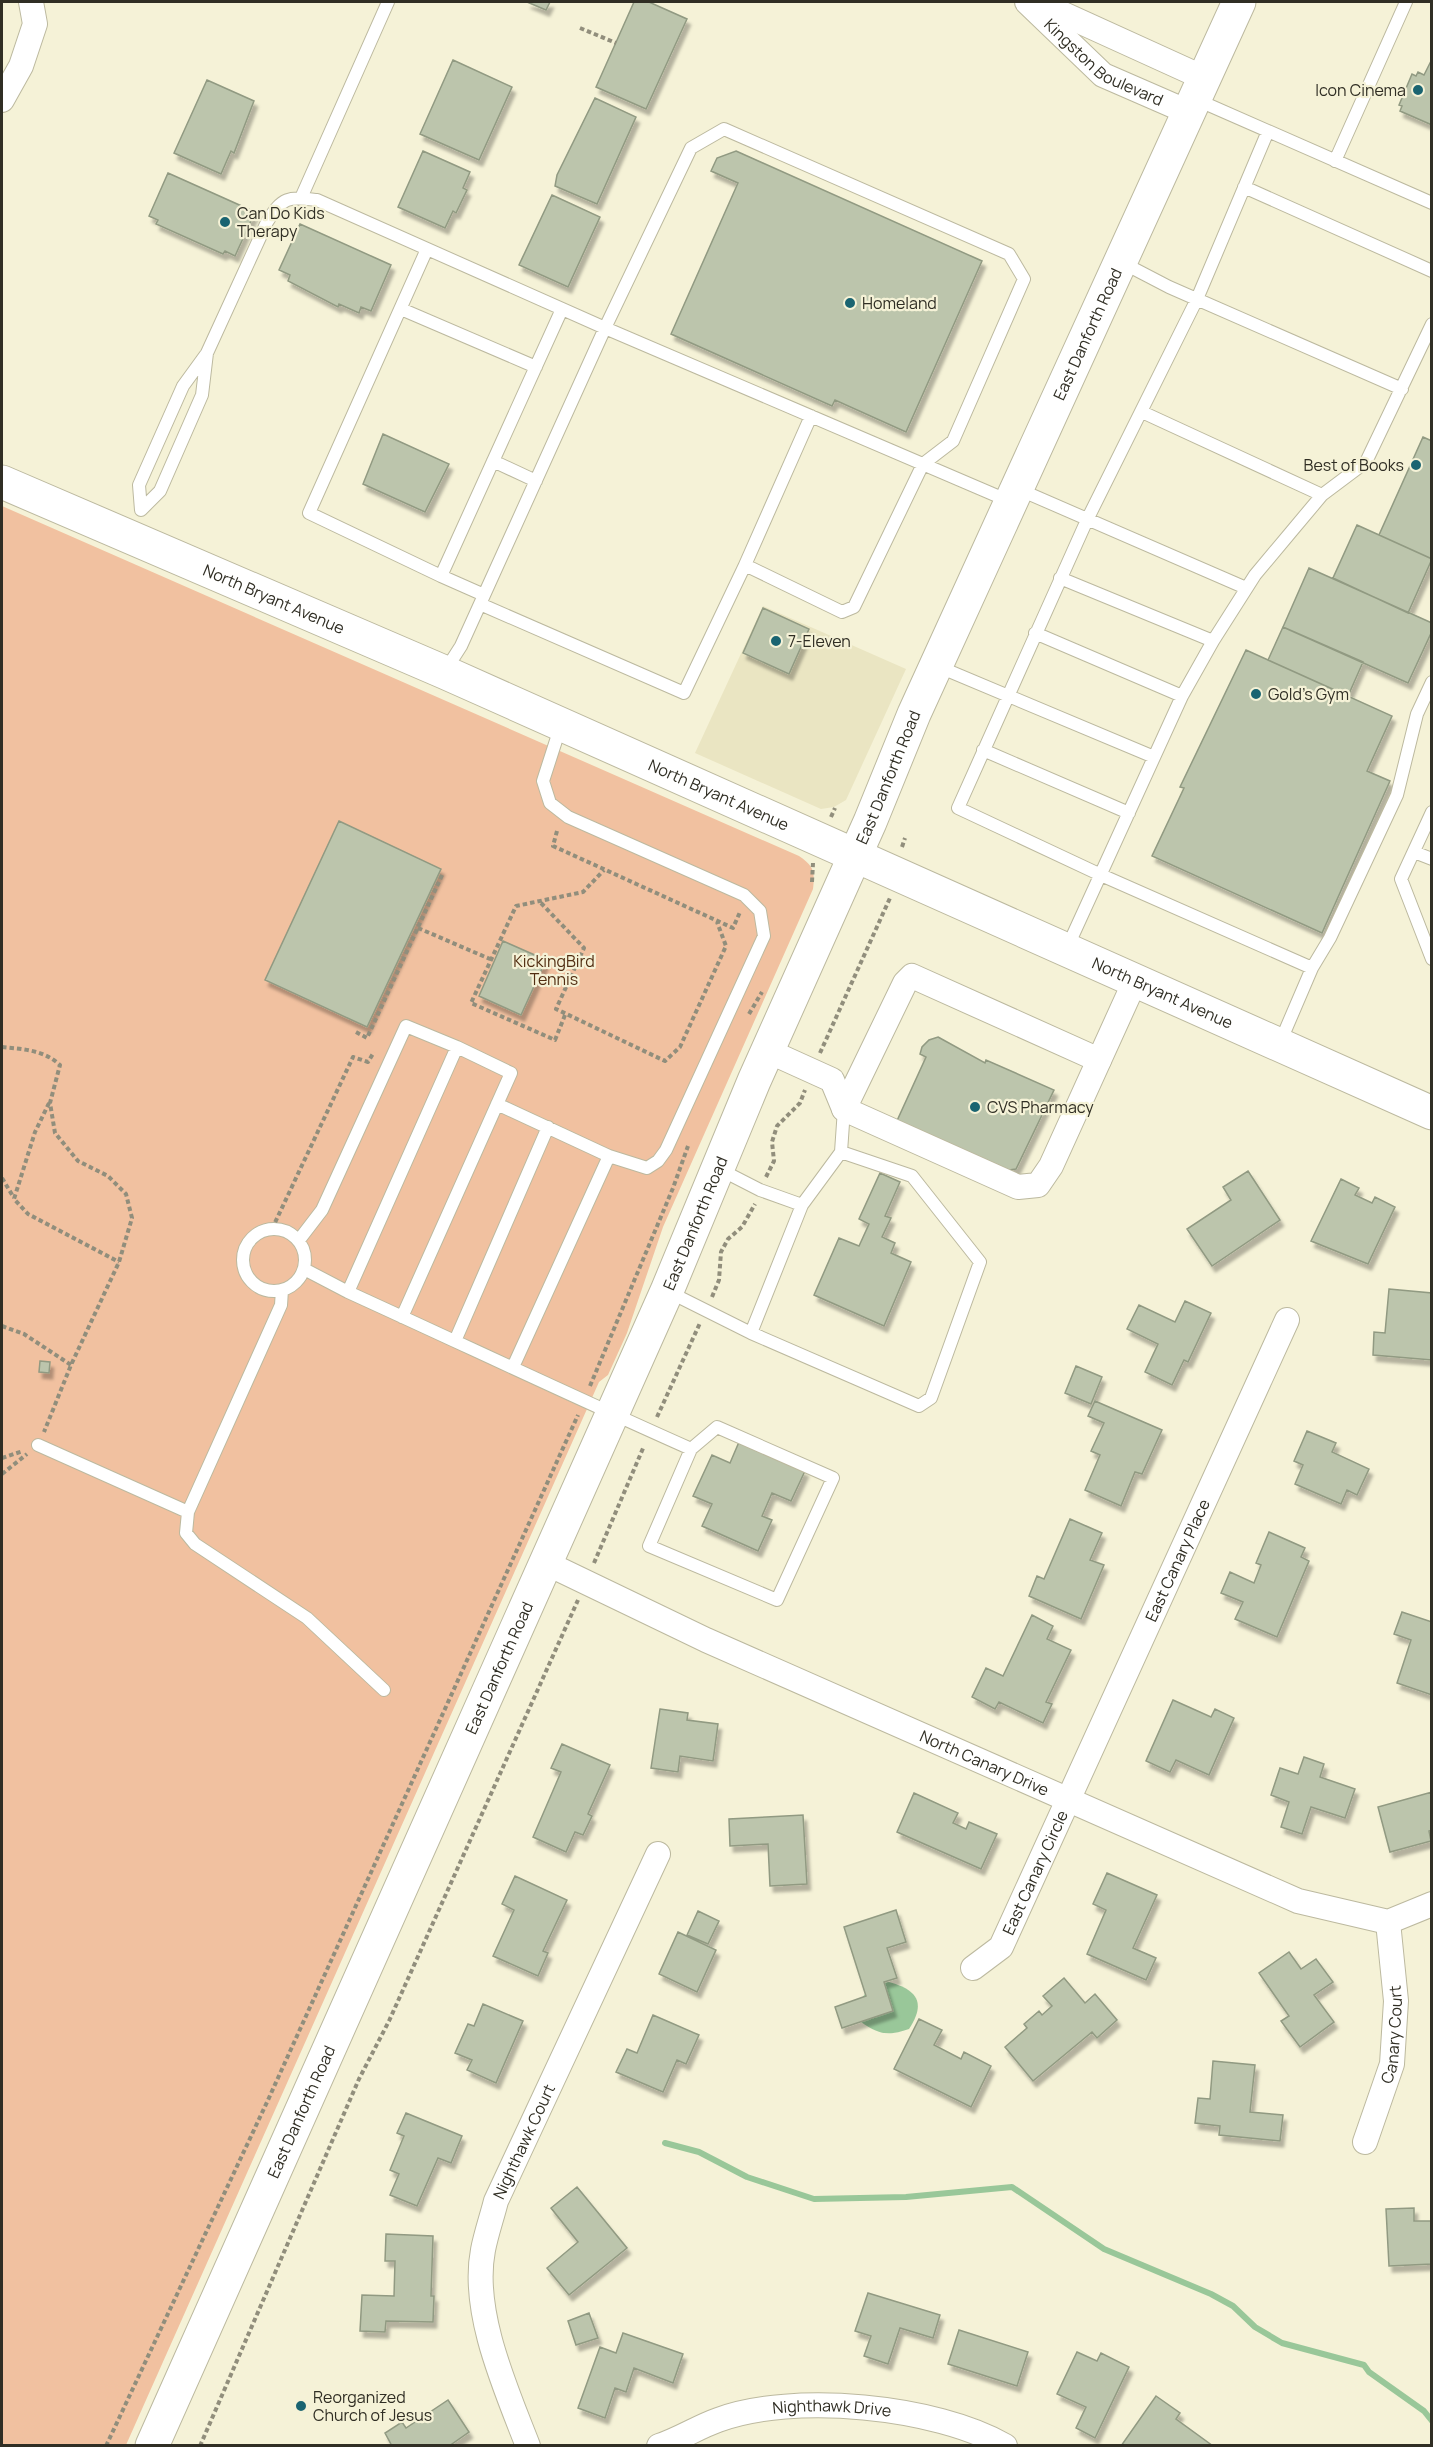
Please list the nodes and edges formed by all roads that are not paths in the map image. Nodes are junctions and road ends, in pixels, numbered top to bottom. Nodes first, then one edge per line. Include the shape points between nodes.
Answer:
1 (31, 2) edge
2 (388, 2) edge
3 (1027, 2) edge
4 (1037, 2) edge
5 (1239, 2) edge
6 (1406, 2) edge
7 (1195, 96) junction
8 (2, 100) edge
9 (1268, 131) junction
10 (1335, 161) junction
11 (1244, 188) junction
12 (301, 198) junction
13 (1431, 203) edge
14 (428, 249) junction
15 (1120, 262) junction
16 (1431, 271) edge
17 (1197, 299) junction
18 (401, 309) junction
19 (562, 309) junction
20 (1431, 324) edge
21 (605, 328) junction
22 (207, 353) junction
23 (536, 367) junction
24 (1402, 389) junction
25 (1142, 412) junction
26 (811, 416) junction
27 (493, 461) junction
28 (923, 464) junction
29 (536, 481) junction
30 (2, 482) edge
31 (1014, 495) junction
32 (1322, 495) junction
33 (1087, 519) junction
34 (135, 524) junction
35 (745, 565) junction
36 (441, 576) junction
37 (1060, 578) junction
38 (1246, 588) junction
39 (482, 600) junction
40 (1035, 633) junction
41 (1213, 640) junction
42 (936, 665) junction
43 (444, 672) junction
44 (1431, 682) edge
45 (1007, 695) junction
46 (1182, 696) junction
47 (561, 725) junction
48 (983, 750) junction
49 (1154, 757) junction
50 (1431, 812) edge
51 (1129, 813) junction
52 (1414, 852) junction
53 (854, 855) junction
54 (1431, 859) edge
55 (1101, 875) junction
56 (1067, 950) junction
57 (1431, 959) edge
58 (1312, 968) junction
59 (1135, 981) junction
60 (1278, 1046) junction
61 (457, 1047) junction
62 (768, 1051) junction
63 (1099, 1060) junction
64 (497, 1104) junction
65 (844, 1109) junction
66 (1431, 1113) edge
67 (548, 1127) junction
68 (841, 1152) junction
69 (609, 1156) junction
70 (718, 1169) junction
71 (802, 1205) junction
72 (298, 1240) junction
73 (304, 1269) junction
74 (282, 1290) junction
75 (667, 1291) junction
76 (348, 1292) junction
77 (402, 1317) junction
78 (1287, 1320) dead end
79 (751, 1333) junction
80 (455, 1341) junction
81 (513, 1367) junction
82 (598, 1407) junction
83 (38, 1445) road end
84 (691, 1449) junction
85 (188, 1512) junction
86 (546, 1563) junction
87 (384, 1690) dead end
88 (1069, 1799) junction
89 (658, 1854) dead end
90 (1431, 1904) edge
91 (1388, 1922) junction
92 (973, 1968) dead end
93 (1365, 2142) dead end
94 (152, 2445) edge
95 (528, 2445) edge
96 (659, 2445) edge
97 (1005, 2445) edge

1 - 8 street via 34,24 21,66
2 - 12 lane
3 - 7 street, Kingston Boulevard via 1103,75
4 - 7 street, Kingston Boulevard
5 - 7 street, East Danforth Road
6 - 10 lane
7 - 9 lane
7 - 15 street, East Danforth Road
9 - 10 lane
9 - 11 lane
10 - 13 lane
11 - 16 lane
11 - 17 lane
12 - 14 lane via 317,200
12 - 22 lane via 290,197 278,204
14 - 18 lane
14 - 19 lane
15 - 17 lane
15 - 31 street, East Danforth Road
17 - 24 lane
17 - 25 lane
18 - 23 lane
18 - 36 lane via 309,513
19 - 21 lane
19 - 23 lane
20 - 24 lane
21 - 26 lane
21 - 28 lane via 691,148 724,129 1009,254 1024,279 953,441
21 - 29 lane
22 - 34 lane via 183,386 139,485
22 - 34 lane via 202,395 160,491
23 - 27 lane
24 - 32 lane via 1366,462
25 - 32 lane
25 - 33 lane
26 - 28 lane
26 - 35 lane
27 - 29 lane
27 - 36 lane
28 - 31 lane
28 - 35 lane via 854,608 842,612
29 - 39 lane
30 - 34 street, North Bryant Avenue
31 - 33 lane
31 - 42 street, East Danforth Road
32 - 38 lane
33 - 37 lane
33 - 38 lane
34 - 43 street, North Bryant Avenue
35 - 39 lane via 684,693
36 - 39 lane
37 - 40 lane
37 - 41 lane
38 - 41 lane
39 - 43 lane
40 - 45 lane
40 - 46 lane
41 - 46 lane
42 - 45 lane
42 - 53 street, East Danforth Road
43 - 47 street, North Bryant Avenue
44 - 58 lane via 1417,714 1397,795
45 - 48 lane
45 - 49 lane
46 - 49 lane
47 - 53 street, North Bryant Avenue
47 - 69 lane via 543,781 550,803 568,817 744,895 759,912 764,936 666,1150 646,1168
48 - 51 lane
48 - 55 lane via 958,808
49 - 51 lane
50 - 52 lane
51 - 55 lane
52 - 54 lane
52 - 57 lane via 1401,879
53 - 56 street, North Bryant Avenue
53 - 62 street, East Danforth Road
55 - 56 lane
55 - 58 lane
56 - 59 street, North Bryant Avenue
58 - 60 lane
59 - 60 street, North Bryant Avenue
59 - 63 street
60 - 66 street, North Bryant Avenue
61 - 64 lane via 511,1073
61 - 72 lane via 406,1026 322,1210
61 - 76 lane
62 - 65 street via 832,1080
62 - 70 street, East Danforth Road
63 - 65 street via 1051,1166 1038,1185 1018,1187
63 - 65 street via 912,976 905,983
64 - 67 lane
64 - 77 lane
65 - 68 lane
67 - 69 lane
67 - 80 lane
68 - 71 lane
68 - 79 lane via 912,1176 980,1262 931,1398 919,1406
69 - 81 lane
70 - 71 lane
70 - 75 street, East Danforth Road
71 - 79 lane
72 - 73 lane via 305,1259
72 - 74 lane via 272,1229 254,1236 247,1244 243,1264 252,1283
73 - 74 lane via 299,1279
73 - 76 lane
74 - 85 lane via 281,1305
75 - 79 lane
75 - 82 street, East Danforth Road
76 - 77 lane
77 - 80 lane
78 - 88 street, East Canary Place
80 - 81 lane
81 - 82 lane
82 - 84 lane
82 - 86 street, East Danforth Road
83 - 85 lane
84 - 84 lane via 649,1546 777,1600 833,1478 717,1427
85 - 87 lane via 186,1533 195,1544 307,1618
86 - 88 street, North Canary Drive via 716,1645
86 - 94 street, East Danforth Road
88 - 91 street, North Canary Drive via 1298,1901
88 - 92 street, East Canary Circle via 1001,1947
89 - 95 street, Nighthawk Court via 496,2201 482,2252 482,2300 487,2322 498,2367
90 - 91 street
91 - 93 street, Canary Court via 1396,2001 1392,2064
96 - 97 street, Nighthawk Drive via 720,2419 787,2406 911,2413

